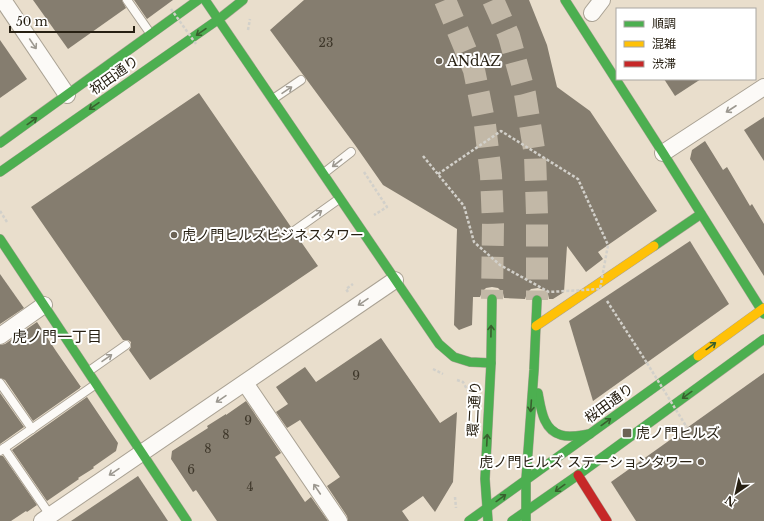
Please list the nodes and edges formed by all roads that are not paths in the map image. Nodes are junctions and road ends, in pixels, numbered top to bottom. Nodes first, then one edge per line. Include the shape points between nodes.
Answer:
1 (3, 0) edge
2 (127, 0) edge
3 (198, 0) edge
4 (205, 0) edge
5 (243, 0) edge
6 (565, 0) edge
7 (602, 0) edge
8 (592, 13) dead end
9 (219, 19) junction
10 (150, 34) junction
11 (300, 80) dead end
12 (616, 80) edge
13 (616, 80) edge
14 (764, 87) edge
15 (67, 95) junction
16 (273, 99) junction
17 (0, 144) edge
18 (351, 152) dead end
19 (663, 153) junction
20 (0, 172) edge
21 (323, 174) junction
22 (340, 198) junction
23 (701, 214) junction
24 (294, 231) dead end
25 (0, 239) edge
26 (395, 280) junction
27 (492, 299) tunnel mouth
28 (537, 300) tunnel mouth
29 (44, 305) junction
30 (763, 310) edge
31 (536, 326) junction
32 (0, 336) edge
33 (764, 339) edge
34 (126, 345) dead end
35 (490, 363) junction
36 (534, 370) junction
37 (88, 372) junction
38 (0, 383) edge
39 (245, 383) junction
40 (97, 384) junction
41 (32, 429) junction
42 (590, 434) junction
43 (2, 450) edge
44 (142, 453) junction
45 (578, 475) junction
46 (526, 479) junction
47 (487, 508) junction
48 (526, 516) edge
49 (46, 518) edge
50 (187, 521) edge
51 (339, 521) edge
52 (469, 521) edge
53 (488, 521) edge
54 (512, 521) edge
55 (607, 521) edge

1 -> 15 street
2 - 10 lane
3 - 10 main road, 祝田通り
4 - 9 main road
5 - 9 main road, 祝田通り
6 - 13 main road
7 - 8 street
9 - 16 main road
9 -> 20 main road, 祝田通り
10 - 15 main road, 祝田通り
16 -> 11 lane
12 - 19 main road
14 -> 19 street
17 -> 15 main road, 祝田通り
16 - 21 main road
18 -> 21 lane
19 - 23 main road
21 - 22 main road
24 -> 22 lane
22 - 26 main road
23 - 30 main road
23 - 31 main road
25 - 29 main road
26 - 35 main road via 439,344 454,357 470,362
26 -> 39 street
35 -> 27 main road, 環二通り
28 - 31 main road
29 - 32 street
29 - 37 main road
42 -> 30 main road, 桜田通り
31 - 36 main road
33 -> 45 main road
37 -> 34 lane
47 -> 35 main road, 環二通り via 485,479
36 - 42 main road via 543,417 547,424 561,435
36 -> 46 main road
37 - 40 main road
38 - 41 lane
39 -> 44 street
51 -> 39 street
40 - 41 lane
40 - 44 main road
41 - 43 lane
42 - 46 main road, 桜田通り
43 - 49 lane
44 -> 49 street
44 - 50 main road
45 -> 48 main road
45 - 55 main road
47 -> 46 main road, 桜田通り
46 - 48 main road
47 - 52 main road, 桜田通り
47 - 53 main road, 環二通り
48 - 54 main road

